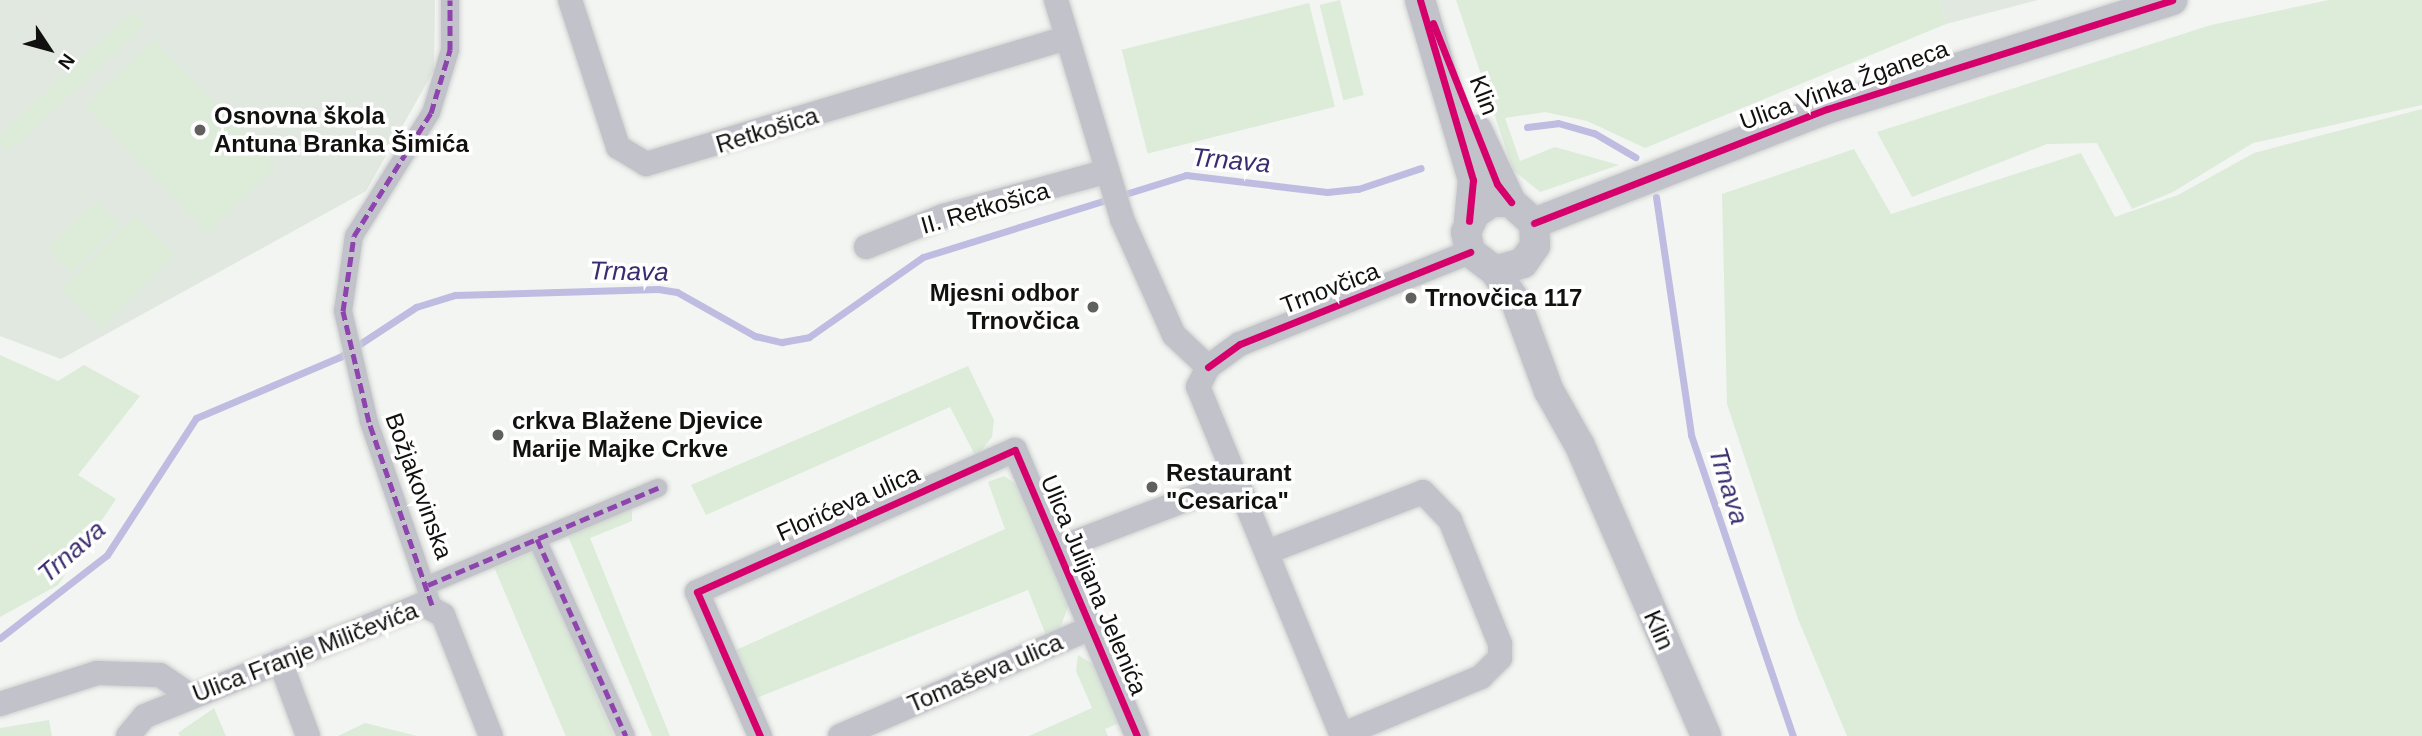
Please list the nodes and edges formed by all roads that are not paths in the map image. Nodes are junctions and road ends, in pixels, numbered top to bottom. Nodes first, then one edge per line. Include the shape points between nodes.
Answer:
1 (450, 0) edge
2 (570, 0) edge
3 (1056, 0) edge
4 (1421, 0) edge
5 (2172, 0) edge
6 (1068, 38) junction
7 (1106, 176) junction
8 (1511, 202) junction
9 (1469, 221) junction
10 (1534, 223) junction
11 (866, 247) dead end
12 (1470, 253) junction
13 (1530, 256) junction
14 (1495, 271) junction
15 (1208, 367) junction
16 (1580, 446) junction
17 (1015, 450) joint
18 (1235, 481) junction
19 (658, 488) dead end
20 (537, 539) junction
21 (1057, 549) junction
22 (1267, 552) junction
23 (430, 595) junction
24 (1091, 628) junction
25 (280, 661) junction
26 (191, 696) junction
27 (0, 704) edge
28 (128, 736) edge
29 (308, 736) edge
30 (491, 736) edge
31 (626, 736) edge
32 (760, 736) edge
33 (840, 736) edge
34 (1137, 736) edge
35 (1342, 736) edge
36 (1706, 736) edge

1 - 23 street, Božjakovinska via 450,50 431,113 354,236 344,287 347,331 359,383
2 - 6 street, Retkošica via 618,147 646,164
3 - 6 street
4 - 8 street, Klin via 1497,184
4 - 9 street, Klin via 1473,180
5 - 10 street, Ulica Vinka Žganeca via 1972,59
6 - 7 street
7 - 11 street, II. Retkošica via 943,216
7 - 15 street via 1174,335
8 - 9 street via 1482,206
8 - 10 street
9 - 12 street
10 - 13 street
12 - 14 street
12 - 15 street, Trnovčica via 1241,344
13 - 14 street via 1515,268
13 - 16 street, Klin via 1536,304 1569,388
14 - 16 street, Klin via 1516,302 1549,391
15 - 18 street via 1200,398
16 - 36 street, Klin
17 - 21 street, Ulica Julijana Jelenića
17 - 32 street, Florićeva ulica via 696,592
18 - 21 street
18 - 22 street
19 - 20 street
20 - 23 street
20 - 31 street
21 - 24 street, Ulica Julijana Jelenića
22 - 35 street
22 - 35 street via 1423,492 1450,520 1500,644 1500,658 1481,677
23 - 25 street, Ulica Franje Miličevića
23 - 30 street, Ulica Franje Miličevića via 443,615
24 - 33 street, Tomaševa ulica
24 - 34 street, Ulica Julijana Jelenića
25 - 26 street, Ulica Franje Miličevića
25 - 29 street
26 - 27 street via 160,675 97,673
26 - 28 street, Ulica Franje Miličevića via 145,716

